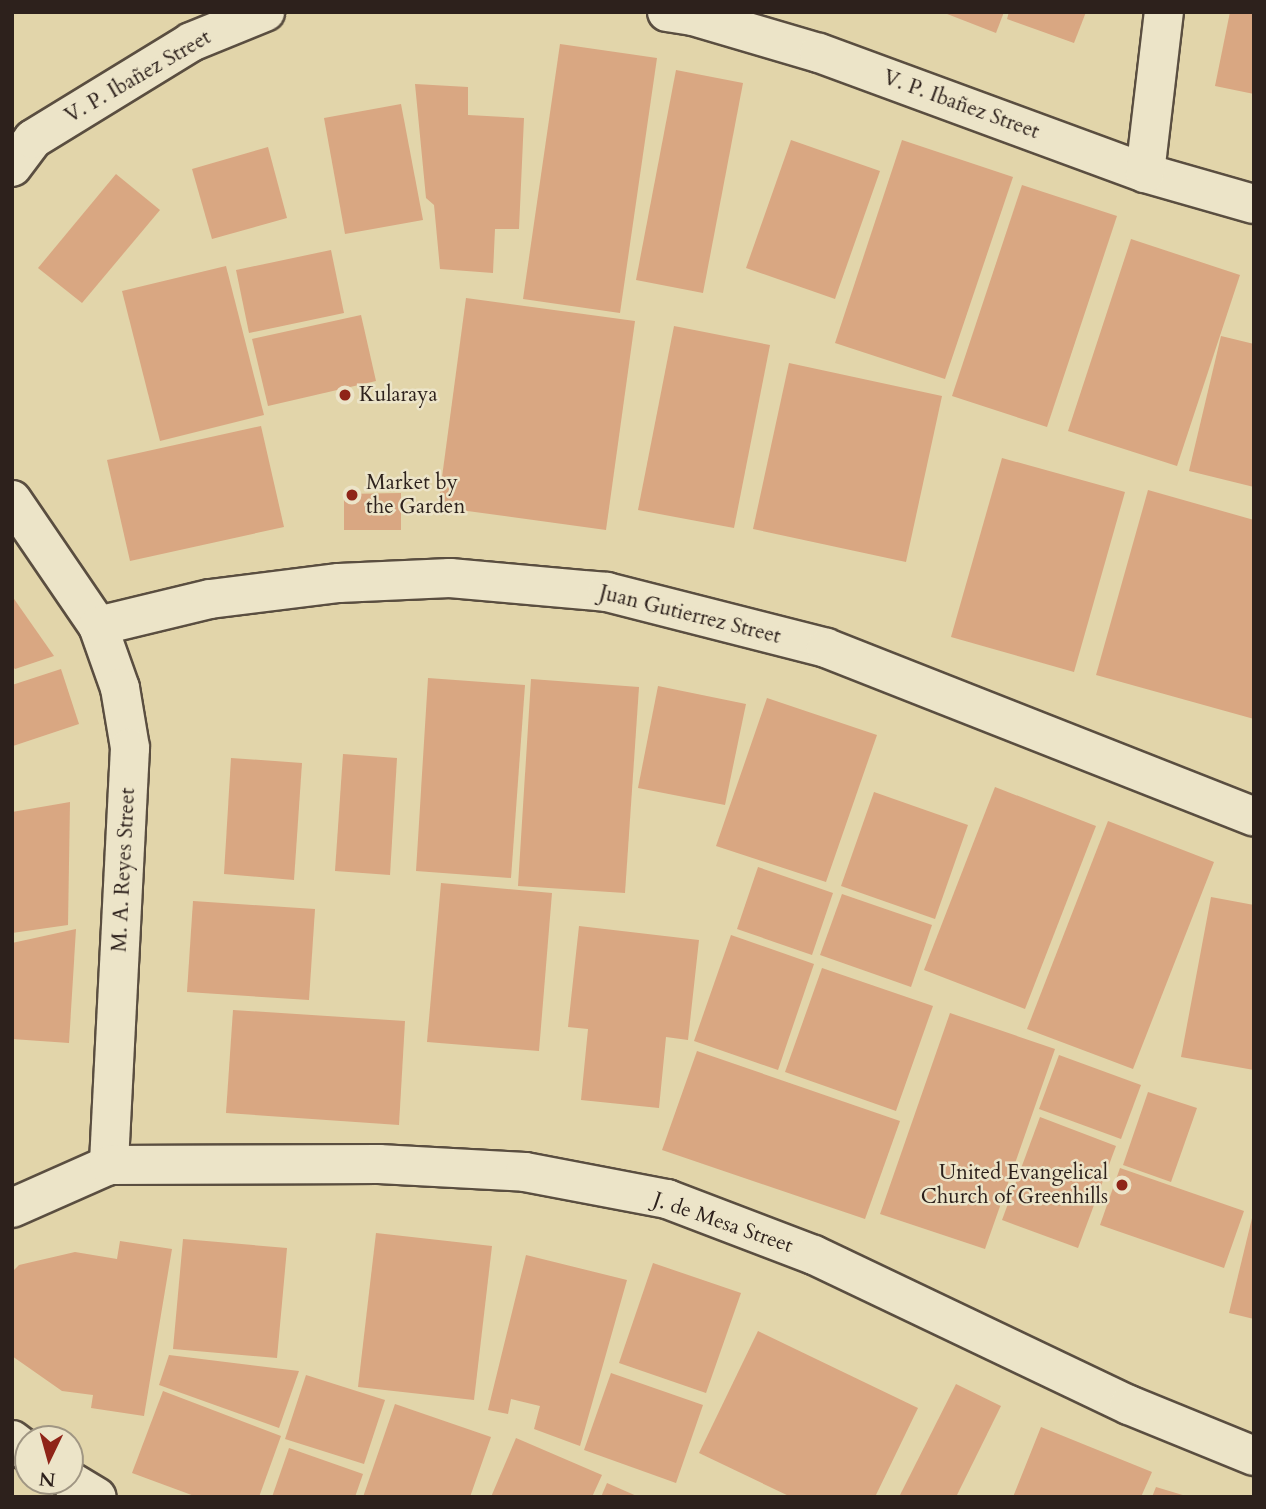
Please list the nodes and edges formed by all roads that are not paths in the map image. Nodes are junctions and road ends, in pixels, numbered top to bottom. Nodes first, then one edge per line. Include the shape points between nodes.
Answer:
1 (265, 12) edge
2 (667, 12) edge
3 (1164, 12) edge
4 (19, 147) edge
5 (1144, 173) junction
6 (1254, 204) edge
7 (12, 500) edge
8 (98, 626) junction
9 (1254, 817) edge
10 (109, 1165) junction
11 (12, 1208) edge
12 (1254, 1456) edge

1 - 4 street, V. P. Ibañez Street via 191,42
2 - 5 street, V. P. Ibañez Street via 820,53
3 - 5 street
5 - 6 street, V. P. Ibañez Street
7 - 8 street, M. A. Reyes Street
8 - 9 street, Juan Gutierrez Street via 210,599 339,583 450,578 607,592 826,648
8 - 10 street, M. A. Reyes Street via 120,688 130,748
10 - 11 street
10 - 12 street, J. de Mesa Street via 379,1164 525,1172 667,1199 814,1255 1129,1405

